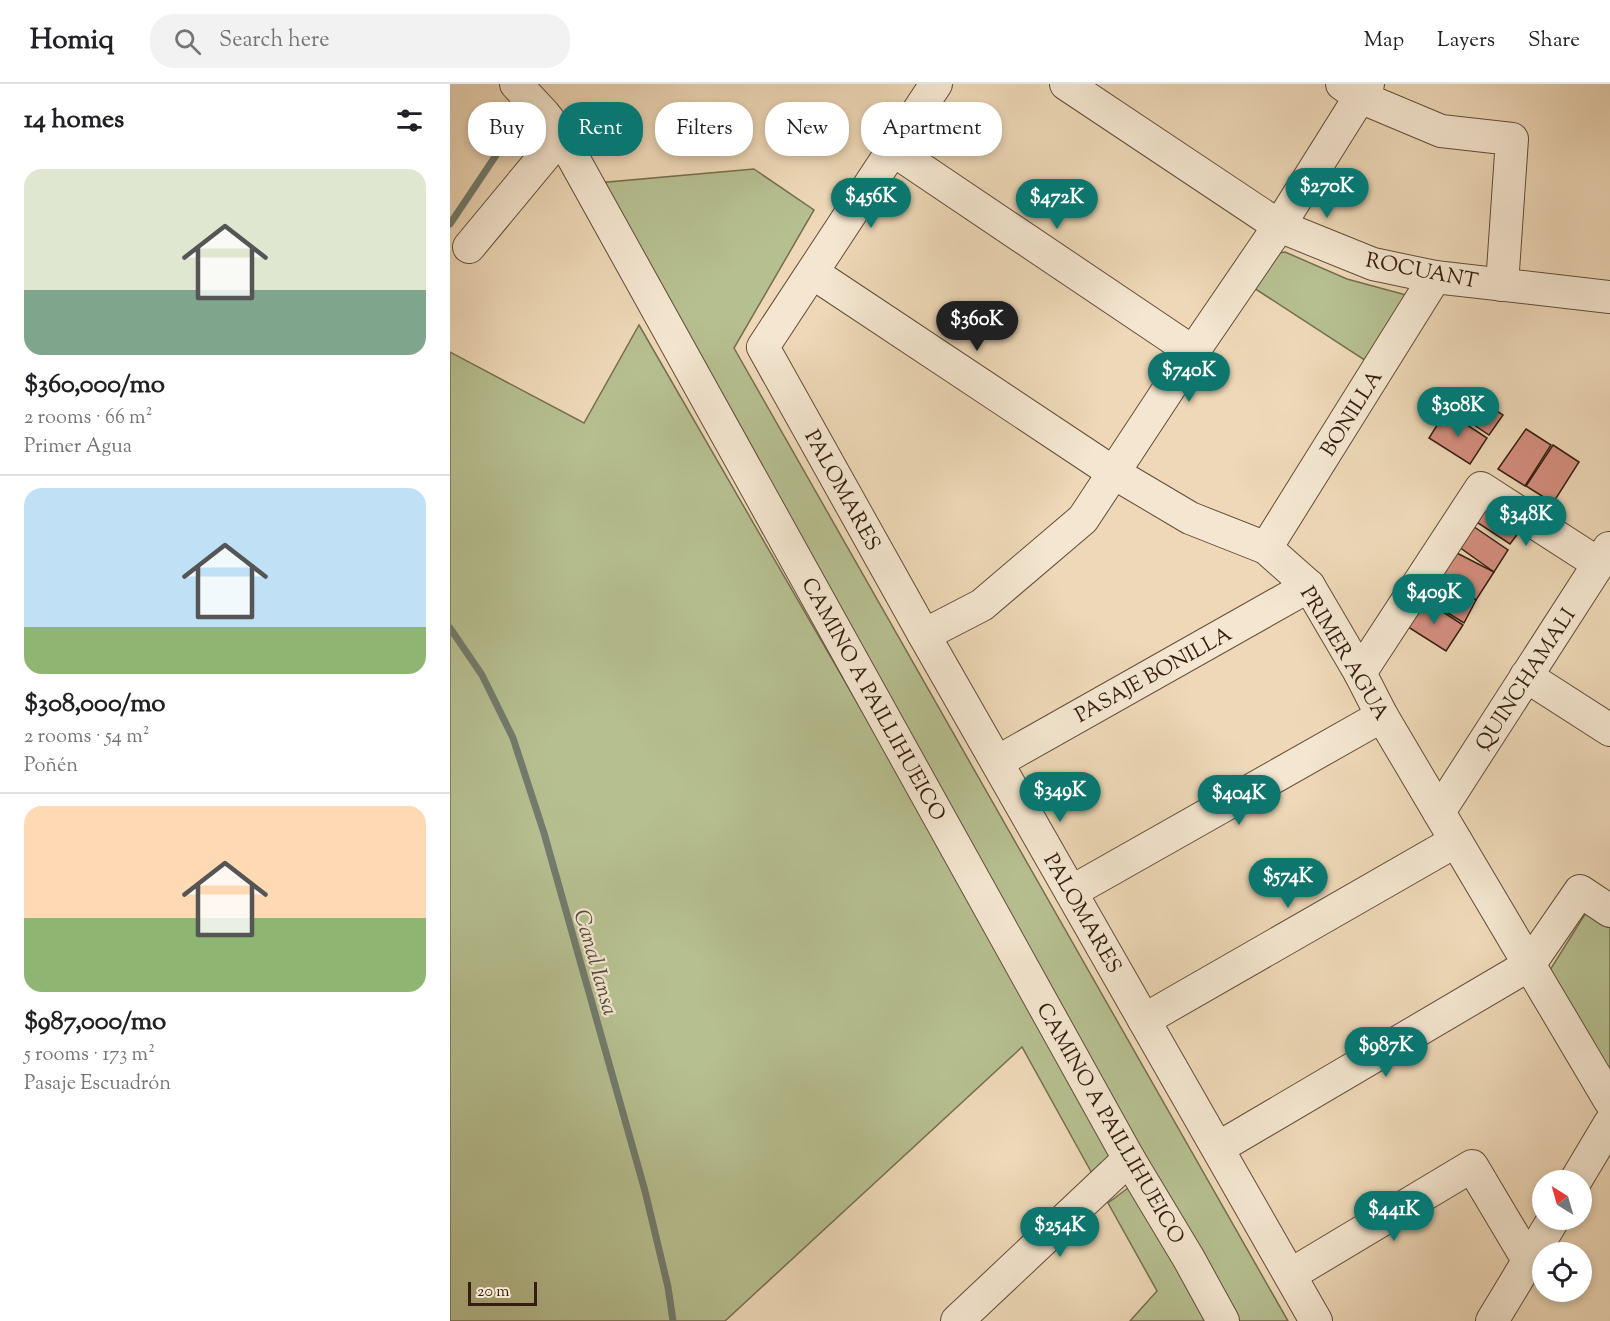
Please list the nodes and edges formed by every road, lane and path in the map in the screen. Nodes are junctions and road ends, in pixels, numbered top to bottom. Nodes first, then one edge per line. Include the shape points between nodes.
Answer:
1 (516, 84) edge
2 (936, 84) edge
3 (1066, 84) edge
4 (1356, 88) edge
5 (924, 102) edge
6 (552, 125) junction
7 (889, 156) edge
8 (902, 156) edge
9 (1279, 226) junction
10 (469, 247) dead end
11 (813, 273) junction
12 (1435, 278) junction
13 (1503, 285) junction
14 (1610, 297) edge
15 (1193, 352) junction
16 (1114, 473) junction
17 (1266, 548) junction
18 (1607, 553) edge
19 (1309, 586) junction
20 (924, 635) junction
21 (1360, 673) junction
22 (1526, 676) junction
23 (1382, 716) junction
24 (1610, 730) edge
25 (997, 762) junction
26 (1439, 812) junction
27 (1456, 841) junction
28 (1071, 892) junction
29 (1610, 911) edge
30 (1529, 965) junction
31 (1144, 1020) junction
32 (1610, 1101) edge
33 (1610, 1123) edge
34 (1218, 1148) junction
35 (1129, 1159) junction
36 (1582, 1170) edge
37 (1547, 1230) edge
38 (1528, 1260) junction
39 (1290, 1275) junction
40 (957, 1321) edge
41 (1223, 1321) edge
42 (1316, 1321) edge
43 (1492, 1321) edge

1 - 6 street, CAMINO A PAILLIHUEICO
2 - 5 street
3 - 9 street, ROCUANT
4 - 9 street
4 - 13 street via 1441,131 1512,139
6 - 10 street
6 - 35 street, CAMINO A PAILLIHUEICO
7 - 11 street
8 - 15 street
9 - 12 street, ROCUANT via 1373,264
9 - 15 street
11 - 16 street, PRIMER AGUA
11 - 20 street, PALOMARES via 763,347
12 - 13 street, ROCUANT
12 - 17 street, BONILLA
13 - 14 street, ROCUANT
15 - 16 street
16 - 17 street, PRIMER AGUA via 1190,518
16 - 20 street via 1083,519 992,597
17 - 19 street, PRIMER AGUA
18 - 21 street via 1481,488
18 - 22 street, QUINCHAMALI
19 - 21 street, PRIMER AGUA
19 - 25 street, PASAJE BONILLA
20 - 25 street, PALOMARES
21 - 23 street, PRIMER AGUA
22 - 24 street
22 - 26 street, QUINCHAMALI
23 - 26 street, PRIMER AGUA
23 - 28 street
25 - 28 street, PALOMARES
26 - 27 street, PRIMER AGUA
27 - 30 street, PRIMER AGUA
27 - 31 street
28 - 31 street, PALOMARES
29 - 30 street via 1580,891
30 - 32 street, PRIMER AGUA
30 - 34 street
31 - 34 street, PALOMARES
33 - 36 street
34 - 39 street, PALOMARES
35 - 40 street
35 - 41 street, CAMINO A PAILLIHUEICO
37 - 38 street
38 - 39 street via 1472,1166
38 - 43 street
39 - 42 street, PALOMARES

